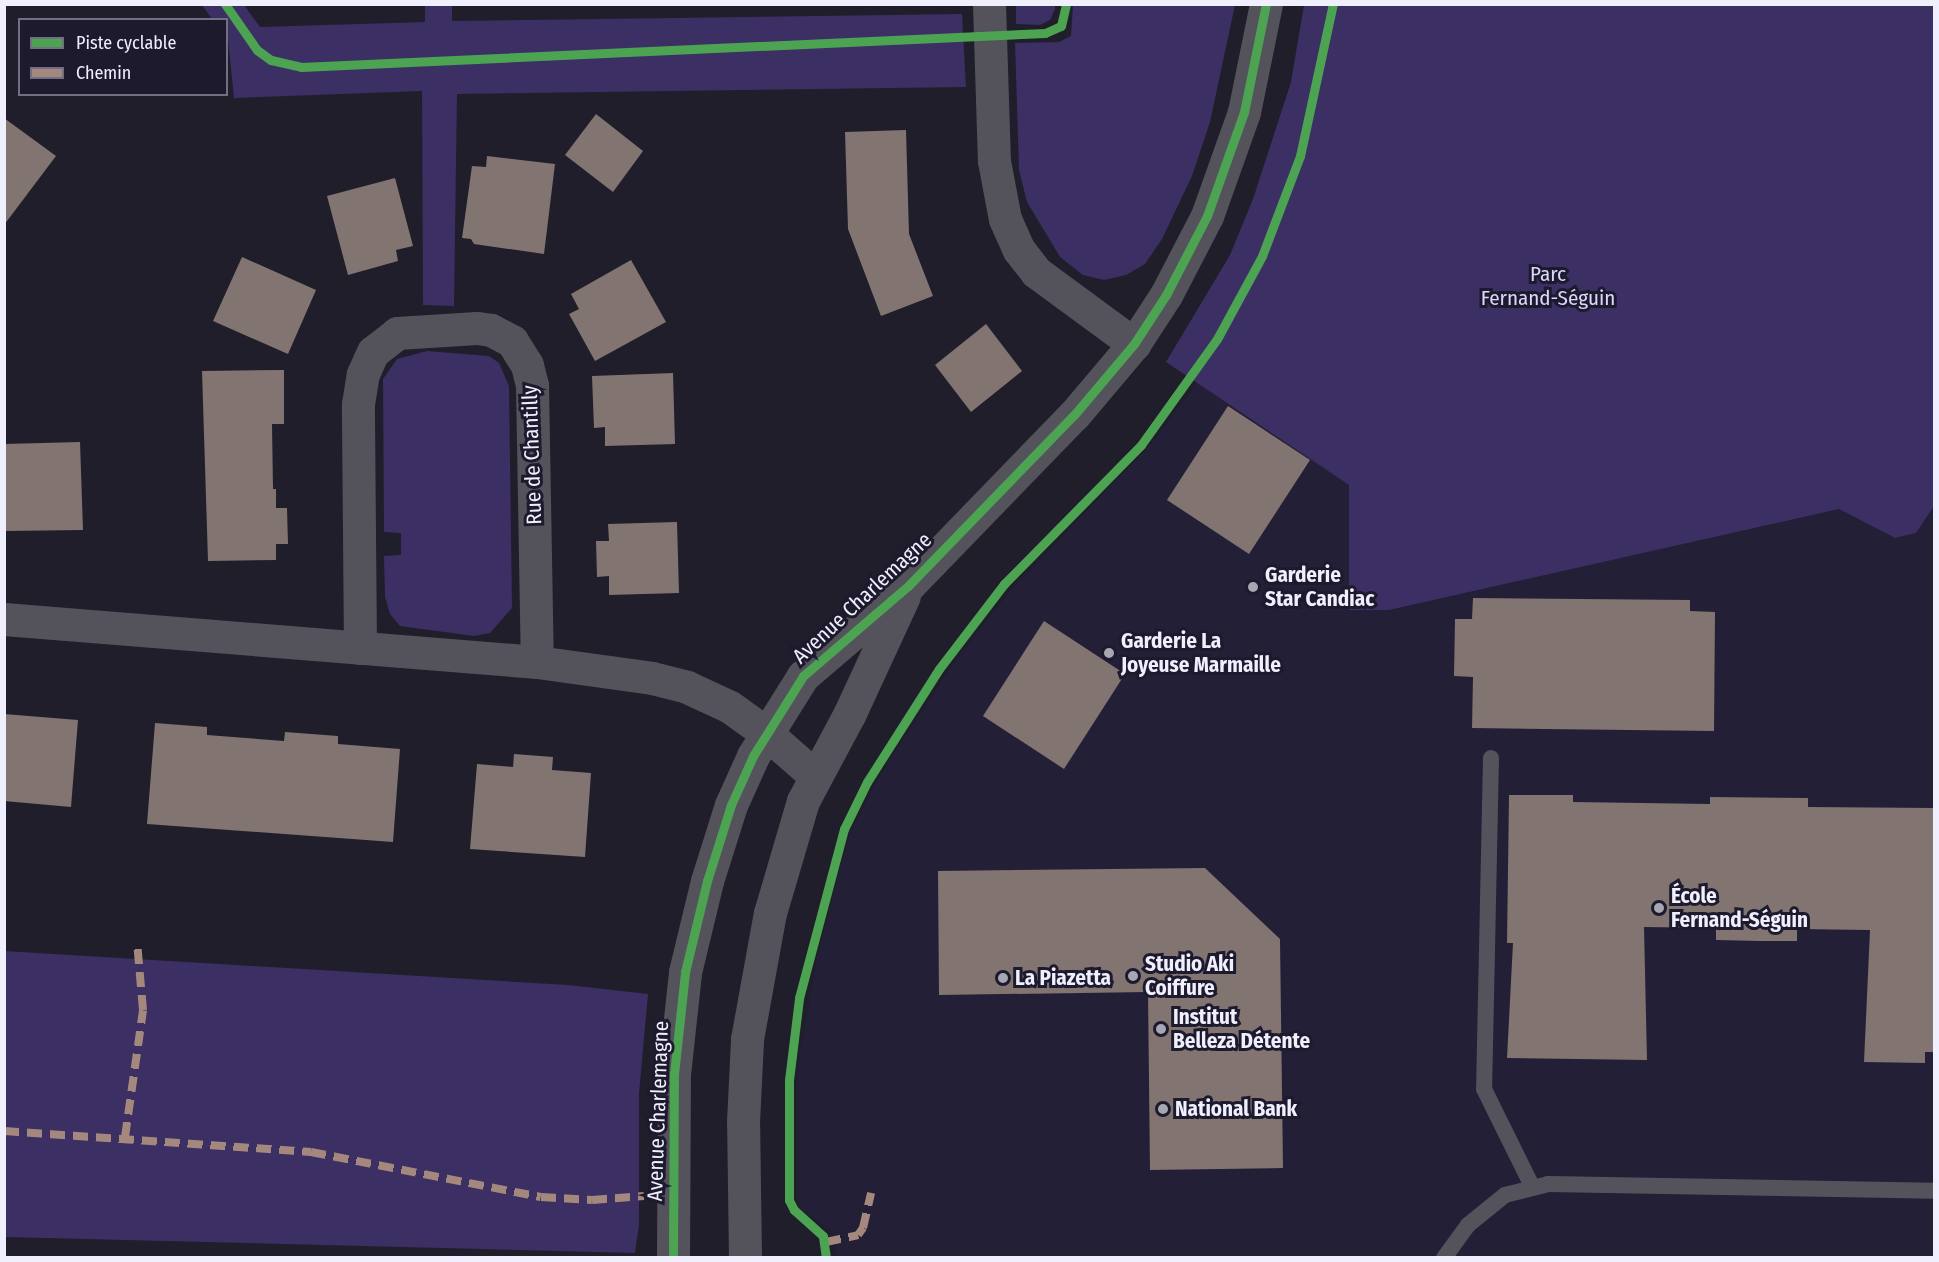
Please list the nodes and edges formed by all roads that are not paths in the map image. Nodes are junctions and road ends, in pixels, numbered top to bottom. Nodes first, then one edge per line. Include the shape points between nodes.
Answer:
1 (989, 4) edge
2 (1266, 4) edge
3 (1134, 344) junction
4 (908, 586) junction
5 (4, 619) edge
6 (360, 648) junction
7 (537, 662) junction
8 (766, 733) junction
9 (1491, 758) dead end
10 (814, 775) junction
11 (1532, 1186) junction
12 (1935, 1191) edge
13 (673, 1257) edge
14 (745, 1257) edge
15 (1444, 1257) edge

1 - 3 street via 994,161 1005,219 1019,250 1036,272
2 - 3 street, Avenue Charlemagne via 1244,112 1207,216 1166,295
3 - 4 street, Avenue Charlemagne via 1074,416
4 - 8 street, Avenue Charlemagne via 803,676
4 - 10 street, Avenue Charlemagne via 849,715
5 - 6 street
6 - 7 street
6 - 7 street, Rue de Chantilly via 358,404 363,374 373,352 396,333 477,328 512,341 527,365 532,385
7 - 8 street via 687,687 729,707
8 - 10 street
8 - 13 street, Avenue Charlemagne via 731,805 685,972 674,1084
9 - 11 lane via 1484,1089
10 - 14 street, Avenue Charlemagne via 781,869 748,1029 743,1122
11 - 12 lane
11 - 15 lane via 1505,1195 1486,1209 1468,1225

